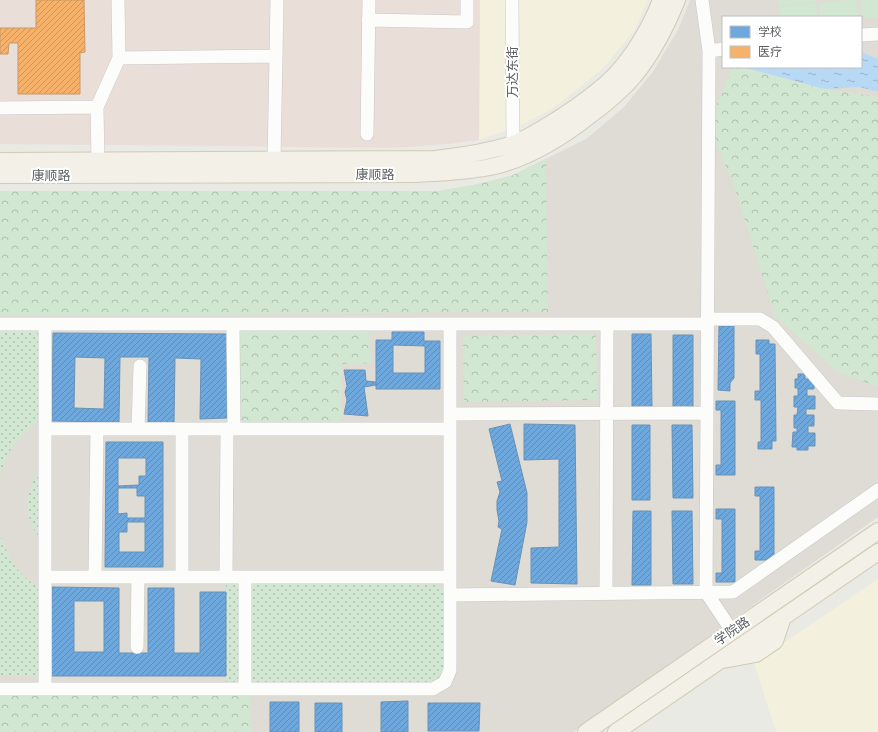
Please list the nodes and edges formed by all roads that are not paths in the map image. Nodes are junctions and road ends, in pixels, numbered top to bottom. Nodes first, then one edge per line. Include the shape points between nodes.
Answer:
1 (118, 0) edge
2 (277, 0) edge
3 (369, 0) edge
4 (467, 0) edge
5 (512, 0) edge
6 (662, 0) edge
7 (677, 0) edge
8 (702, 0) edge
9 (368, 20) junction
10 (878, 34) edge
11 (862, 35) edge
12 (722, 49) edge
13 (709, 51) junction
14 (276, 56) junction
15 (119, 58) junction
16 (97, 106) junction
17 (0, 108) edge
18 (367, 134) dead end
19 (512, 144) junction
20 (98, 160) junction
21 (274, 160) junction
22 (0, 161) edge
23 (0, 175) edge
24 (707, 321) junction
25 (0, 324) edge
26 (45, 324) junction
27 (233, 324) junction
28 (450, 324) junction
29 (607, 324) junction
30 (140, 366) dead end
31 (878, 404) edge
32 (707, 413) junction
33 (450, 414) junction
34 (607, 414) junction
35 (45, 429) junction
36 (97, 429) junction
37 (138, 429) junction
38 (182, 429) junction
39 (230, 429) junction
40 (450, 429) junction
41 (878, 490) edge
42 (878, 532) edge
43 (878, 552) edge
44 (45, 577) junction
45 (95, 577) junction
46 (138, 577) junction
47 (182, 577) junction
48 (226, 577) junction
49 (245, 577) junction
50 (450, 577) junction
51 (706, 592) junction
52 (606, 593) junction
53 (450, 595) junction
54 (732, 631) junction
55 (137, 647) dead end
56 (0, 689) edge
57 (45, 689) junction
58 (245, 689) junction
59 (586, 732) edge
60 (616, 732) edge

1 - 15 street
2 - 14 street
3 - 9 street
4 - 9 street via 467,22
5 - 19 street, 万达东街
6 - 19 main road, 康顺路 via 631,55 608,82 543,129
7 - 23 main road, 康顺路 via 654,47 634,76 614,97 548,145 517,159 490,167 414,174
8 - 13 street
9 - 18 street
10 - 11 street
12 - 13 street
13 - 24 street
14 - 15 street
14 - 21 street
15 - 16 street
16 - 17 street
16 - 20 street
19 - 21 main road, 康顺路 via 468,155 435,159
20 - 21 main road, 康顺路
20 - 22 main road, 康顺路
24 - 29 street
24 - 31 street via 760,319 773,327 838,403
24 - 32 street
25 - 26 street
26 - 27 street
26 - 35 street
27 - 28 street
27 - 39 street
28 - 29 street
28 - 33 street
29 - 34 street
30 - 37 street
32 - 34 street
32 - 51 street
33 - 34 street
33 - 40 street
34 - 52 street
35 - 36 street
35 - 44 street
36 - 37 street
36 - 45 street
37 - 38 street
38 - 39 street
38 - 47 street
39 - 40 street
39 - 48 street
40 - 50 street
41 - 51 street via 733,592
42 - 54 main road, 学院路
43 - 60 main road, 学院路
44 - 45 street
44 - 57 street
45 - 46 street
46 - 47 street
46 - 55 street
47 - 48 street
48 - 49 street
49 - 50 street
49 - 58 street
50 - 53 street
51 - 52 street
51 - 54 street
52 - 53 street
53 - 58 street via 450,670 445,682 433,689
54 - 59 main road, 学院路
56 - 57 street
57 - 58 street

